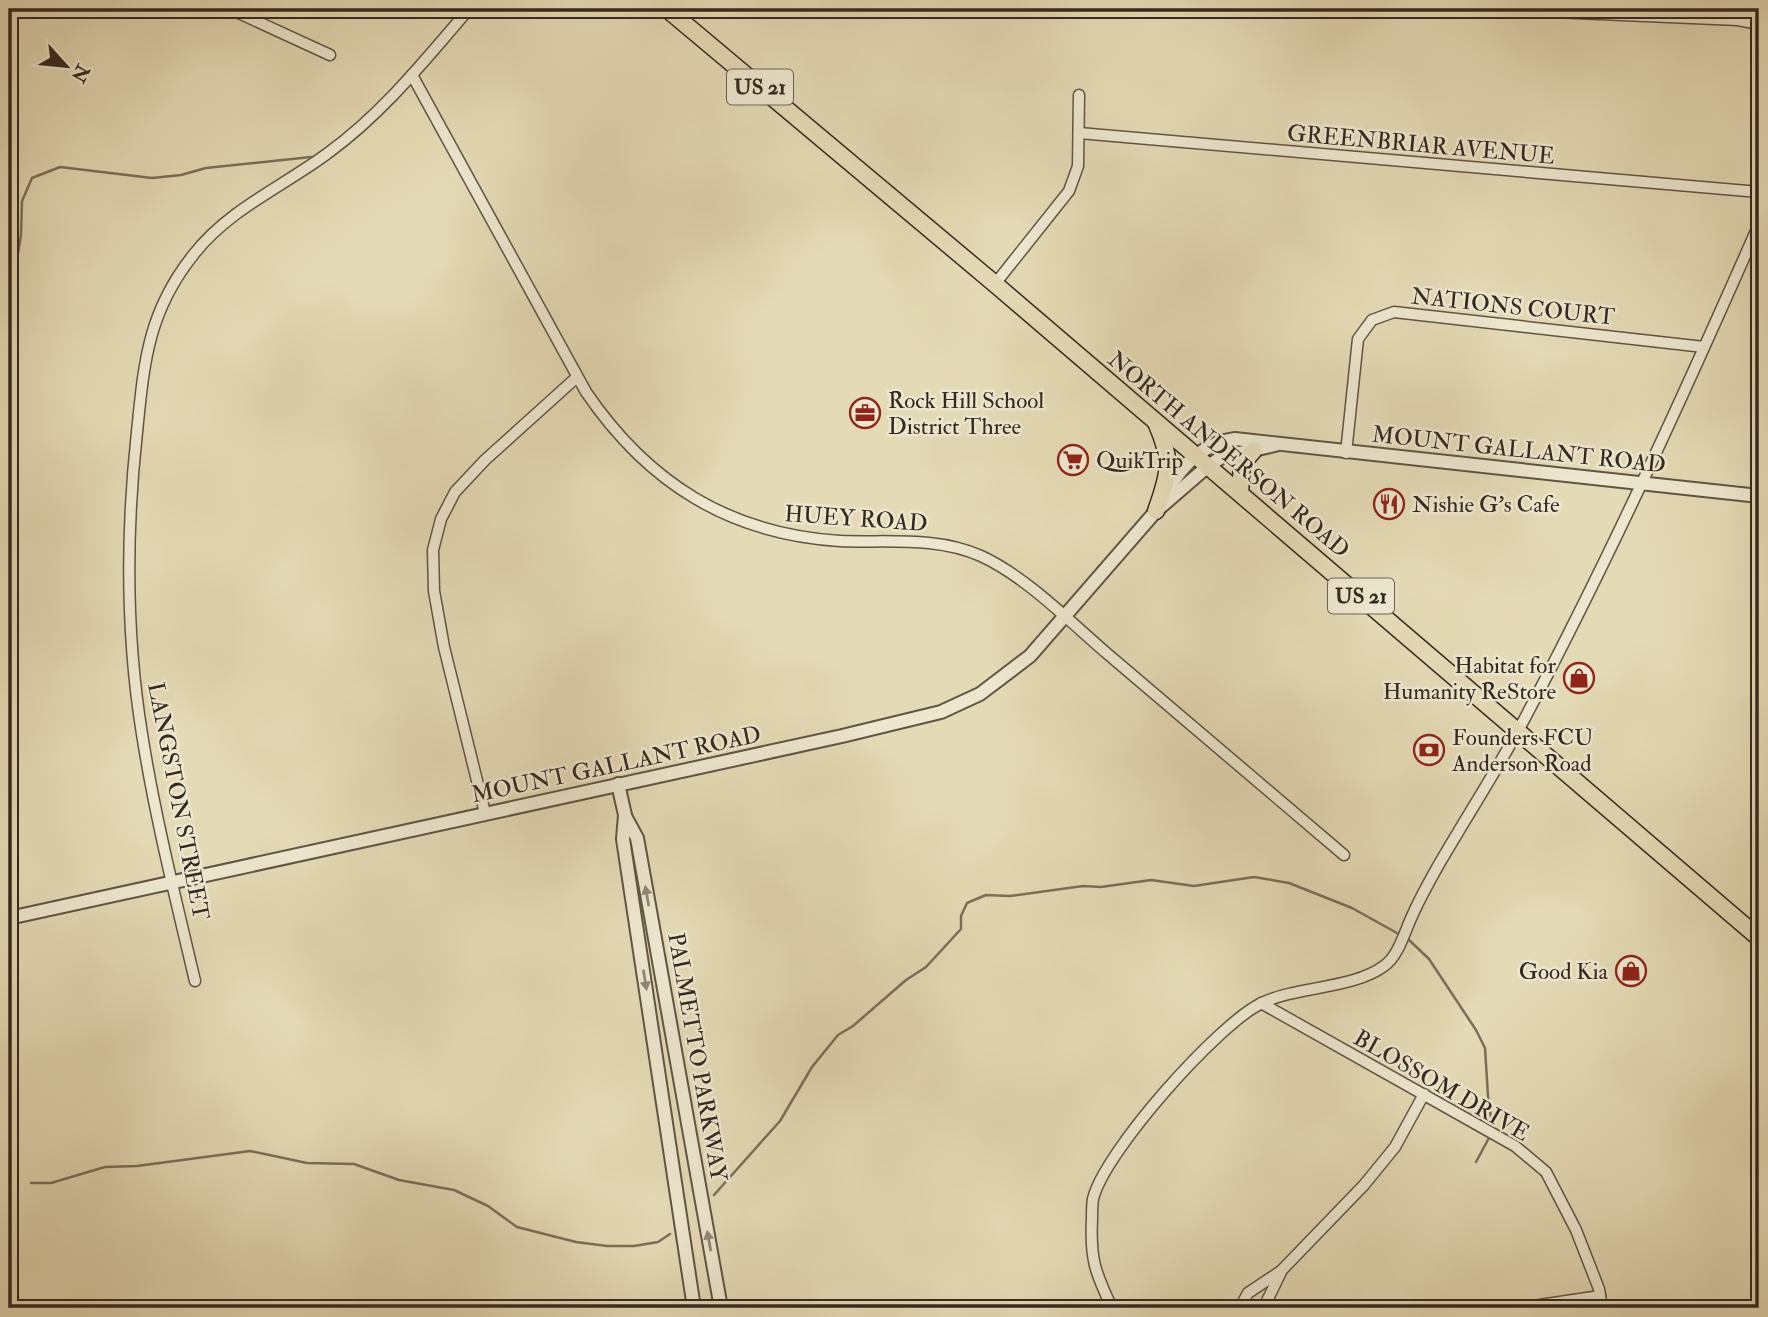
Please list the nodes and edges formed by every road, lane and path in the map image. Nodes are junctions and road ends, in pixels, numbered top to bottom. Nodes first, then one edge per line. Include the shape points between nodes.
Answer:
1 (230, 9) edge
2 (469, 9) edge
3 (667, 9) edge
4 (1483, 9) edge
5 (1723, 14) edge
6 (1759, 24) edge
7 (330, 55) dead end
8 (412, 75) junction
9 (1079, 95) dead end
10 (1079, 133) junction
11 (1759, 192) edge
12 (1759, 224) edge
13 (995, 284) junction
14 (1704, 347) junction
15 (577, 377) junction
16 (1156, 422) junction
17 (1275, 444) junction
18 (1254, 450) junction
19 (1346, 453) junction
20 (1202, 461) junction
21 (1642, 483) junction
22 (1240, 493) junction
23 (1759, 496) edge
24 (1156, 511) junction
25 (1065, 618) junction
26 (1519, 730) junction
27 (618, 784) junction
28 (485, 813) junction
29 (625, 815) junction
30 (1344, 855) dead end
31 (172, 882) junction
32 (9, 918) edge
33 (1759, 938) edge
34 (195, 981) dead end
35 (1261, 1003) junction
36 (1424, 1094) junction
37 (1281, 1271) junction
38 (718, 1292) junction
39 (1600, 1296) junction
40 (693, 1302) edge
41 (702, 1308) edge
42 (721, 1308) edge
43 (1112, 1308) edge
44 (1244, 1308) edge
45 (1261, 1308) edge
46 (1520, 1308) edge
47 (1602, 1308) edge

1 - 7 street
2 - 8 street, LANGSTON STREET
3 - 13 main road, NORTH ANDERSON ROAD / US 21
4 - 5 street
5 - 6 street
8 - 15 street, HUEY ROAD
8 - 31 street, LANGSTON STREET via 353,134 215,232 194,253 162,302 150,336 134,461 129,590 142,733
9 - 10 street
10 - 11 street, GREENBRIAR AVENUE
10 - 13 street via 1078,166 1069,191
12 - 14 street
13 - 16 main road, NORTH ANDERSON ROAD / US 21
14 - 19 street, NATIONS COURT via 1394,312 1372,320 1358,339
14 - 21 street
15 - 25 street, HUEY ROAD via 608,424 649,467 722,514 776,533 840,541 938,543 981,556
15 - 28 street via 455,492 441,519 433,550 434,591 444,647
16 - 20 main road, NORTH ANDERSON ROAD / US 21
16 - 24 main road via 1169,468
17 - 18 street, MOUNT GALLANT ROAD
17 - 19 street, MOUNT GALLANT ROAD
17 - 20 street, MOUNT GALLANT ROAD via 1226,440 1209,446
18 - 20 street, MOUNT GALLANT ROAD
18 - 22 main road via 1242,464
19 - 21 street, MOUNT GALLANT ROAD
20 - 22 main road, NORTH ANDERSON ROAD / US 21
20 - 24 street, MOUNT GALLANT ROAD
21 - 23 street, MOUNT GALLANT ROAD
21 - 26 street
22 - 26 main road, NORTH ANDERSON ROAD / US 21
24 - 25 street, MOUNT GALLANT ROAD
25 - 27 street, MOUNT GALLANT ROAD via 1030,656 1000,679 941,712
25 - 30 street, HUEY ROAD
26 - 33 main road, NORTH ANDERSON ROAD / US 21
26 - 35 street via 1438,866 1386,966 1352,980
27 - 28 street, MOUNT GALLANT ROAD
27 - 29 street, PALMETTO PARKWAY
28 - 31 street, MOUNT GALLANT ROAD
38 -> 29 street, PALMETTO PARKWAY via 637,838
29 -> 40 street, PALMETTO PARKWAY via 624,839
31 - 32 street, MOUNT GALLANT ROAD
31 - 34 street, LANGSTON STREET
35 - 36 street, BLOSSOM DRIVE
35 - 43 street via 1200,1054 1135,1126 1107,1168 1093,1198 1091,1255
36 - 37 street via 1395,1147
36 - 39 street, BLOSSOM DRIVE via 1515,1146 1546,1172 1576,1230
37 - 44 street via 1248,1293
37 - 45 street
38 - 40 street
38 - 42 street, PALMETTO PARKWAY
39 - 46 street
39 - 47 street, BLOSSOM DRIVE
40 - 41 street

